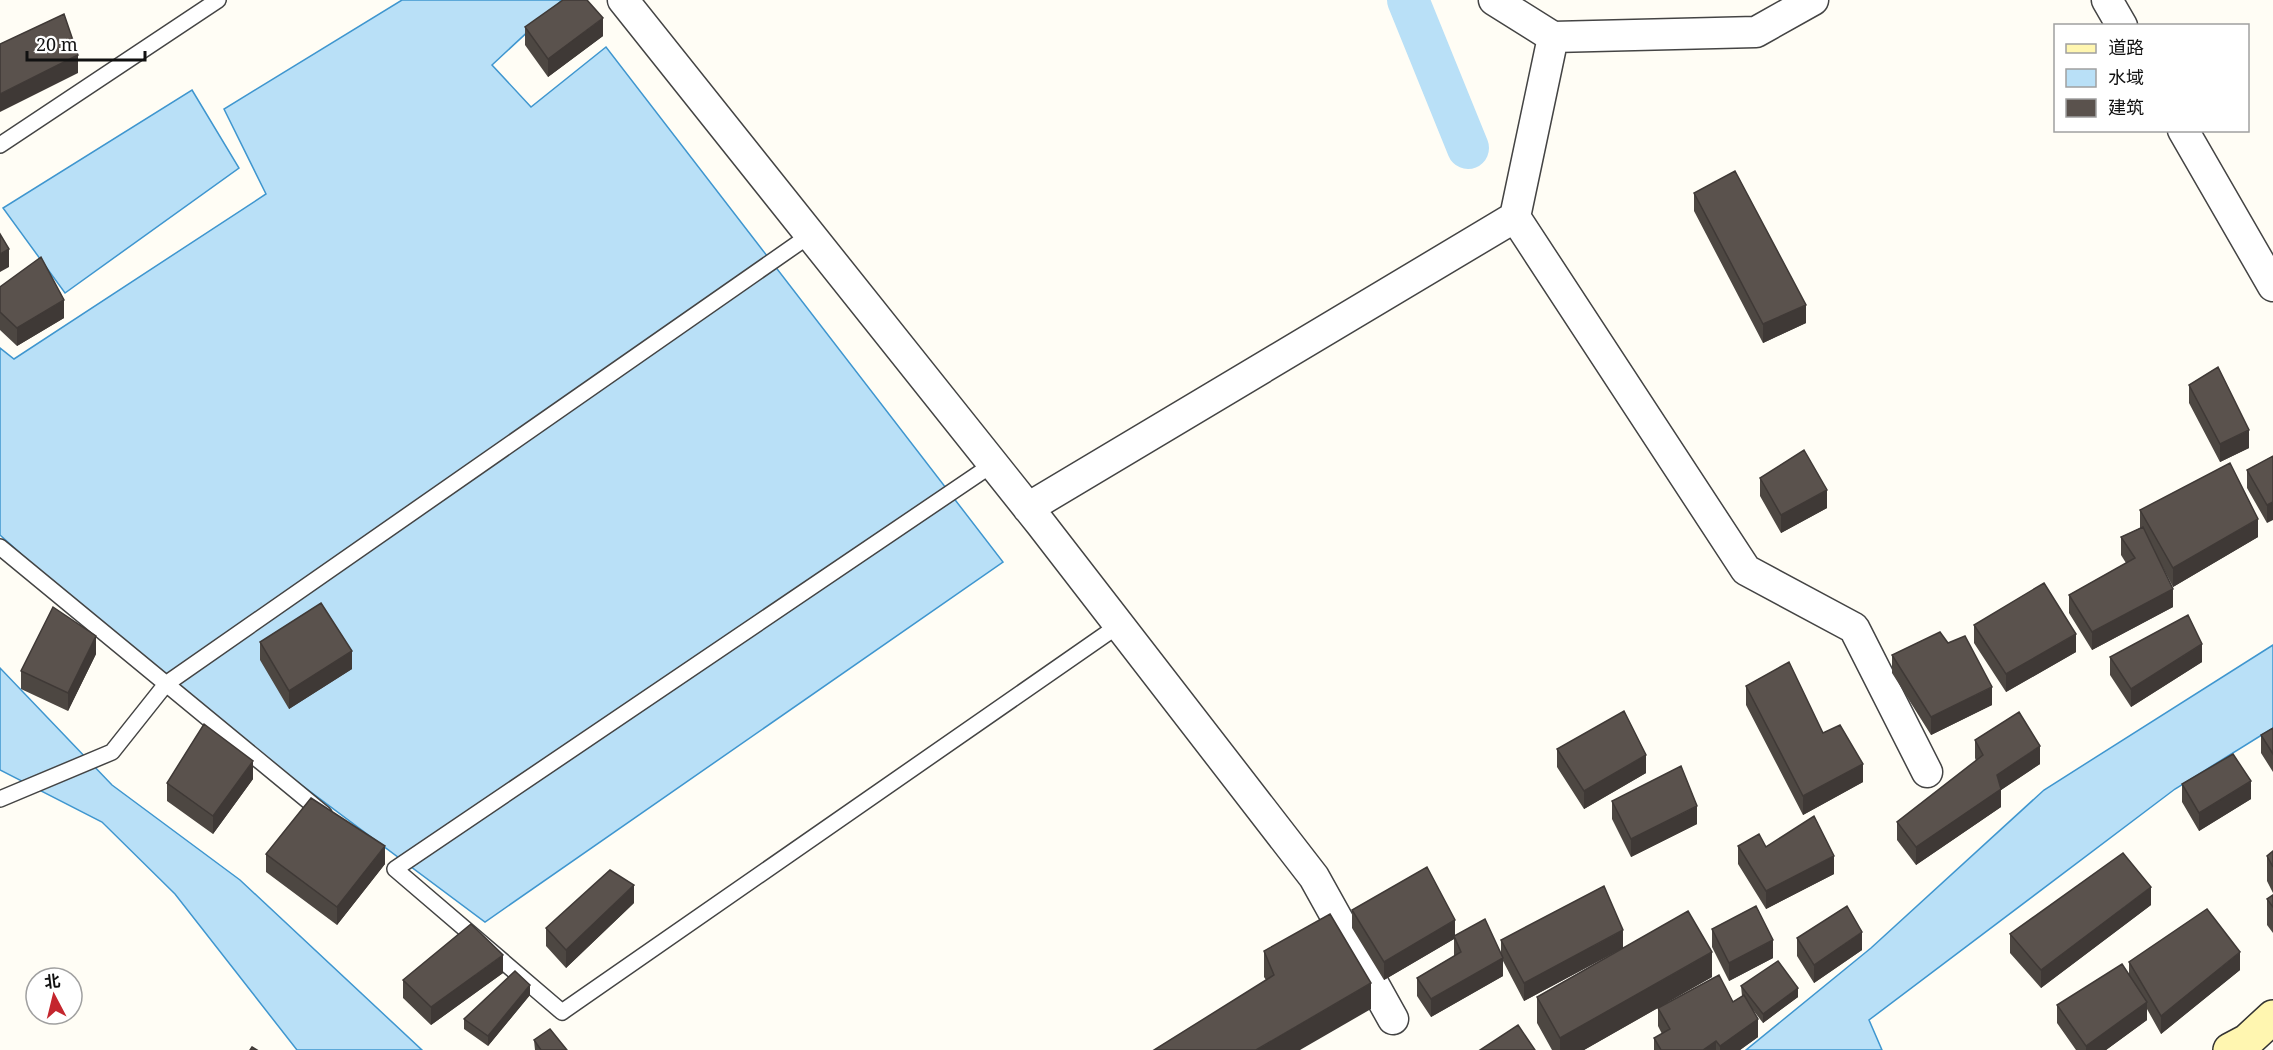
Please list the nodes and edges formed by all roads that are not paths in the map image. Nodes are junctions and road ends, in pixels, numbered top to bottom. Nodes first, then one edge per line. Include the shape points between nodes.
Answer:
1 (218, 0) edge
2 (623, 0) edge
3 (1494, 0) edge
4 (1813, 0) edge
5 (2107, 0) edge
6 (2121, 24) edge
7 (1553, 37) junction
8 (2184, 132) edge
9 (0, 145) edge
10 (1515, 217) junction
11 (810, 235) junction
12 (2273, 286) edge
13 (993, 464) junction
14 (1028, 508) junction
15 (0, 547) edge
16 (1119, 625) junction
17 (166, 684) junction
18 (1927, 772) dead end
19 (0, 799) edge
20 (339, 826) edge
21 (2273, 1017) edge
22 (1393, 1019) dead end
23 (2230, 1050) edge

1 - 9 lane
2 - 11 street
3 - 7 street
4 - 7 street via 1756,32
5 - 6 street
7 - 10 street
8 - 12 street
10 - 14 street
10 - 18 street via 1746,570 1854,628
11 - 13 street
11 - 17 lane
13 - 14 street
13 - 16 lane via 395,869 562,1012
14 - 16 street
15 - 17 lane
16 - 22 street via 1314,877
17 - 19 lane via 112,752
17 - 20 lane
21 - 23 street via 2247,1041

